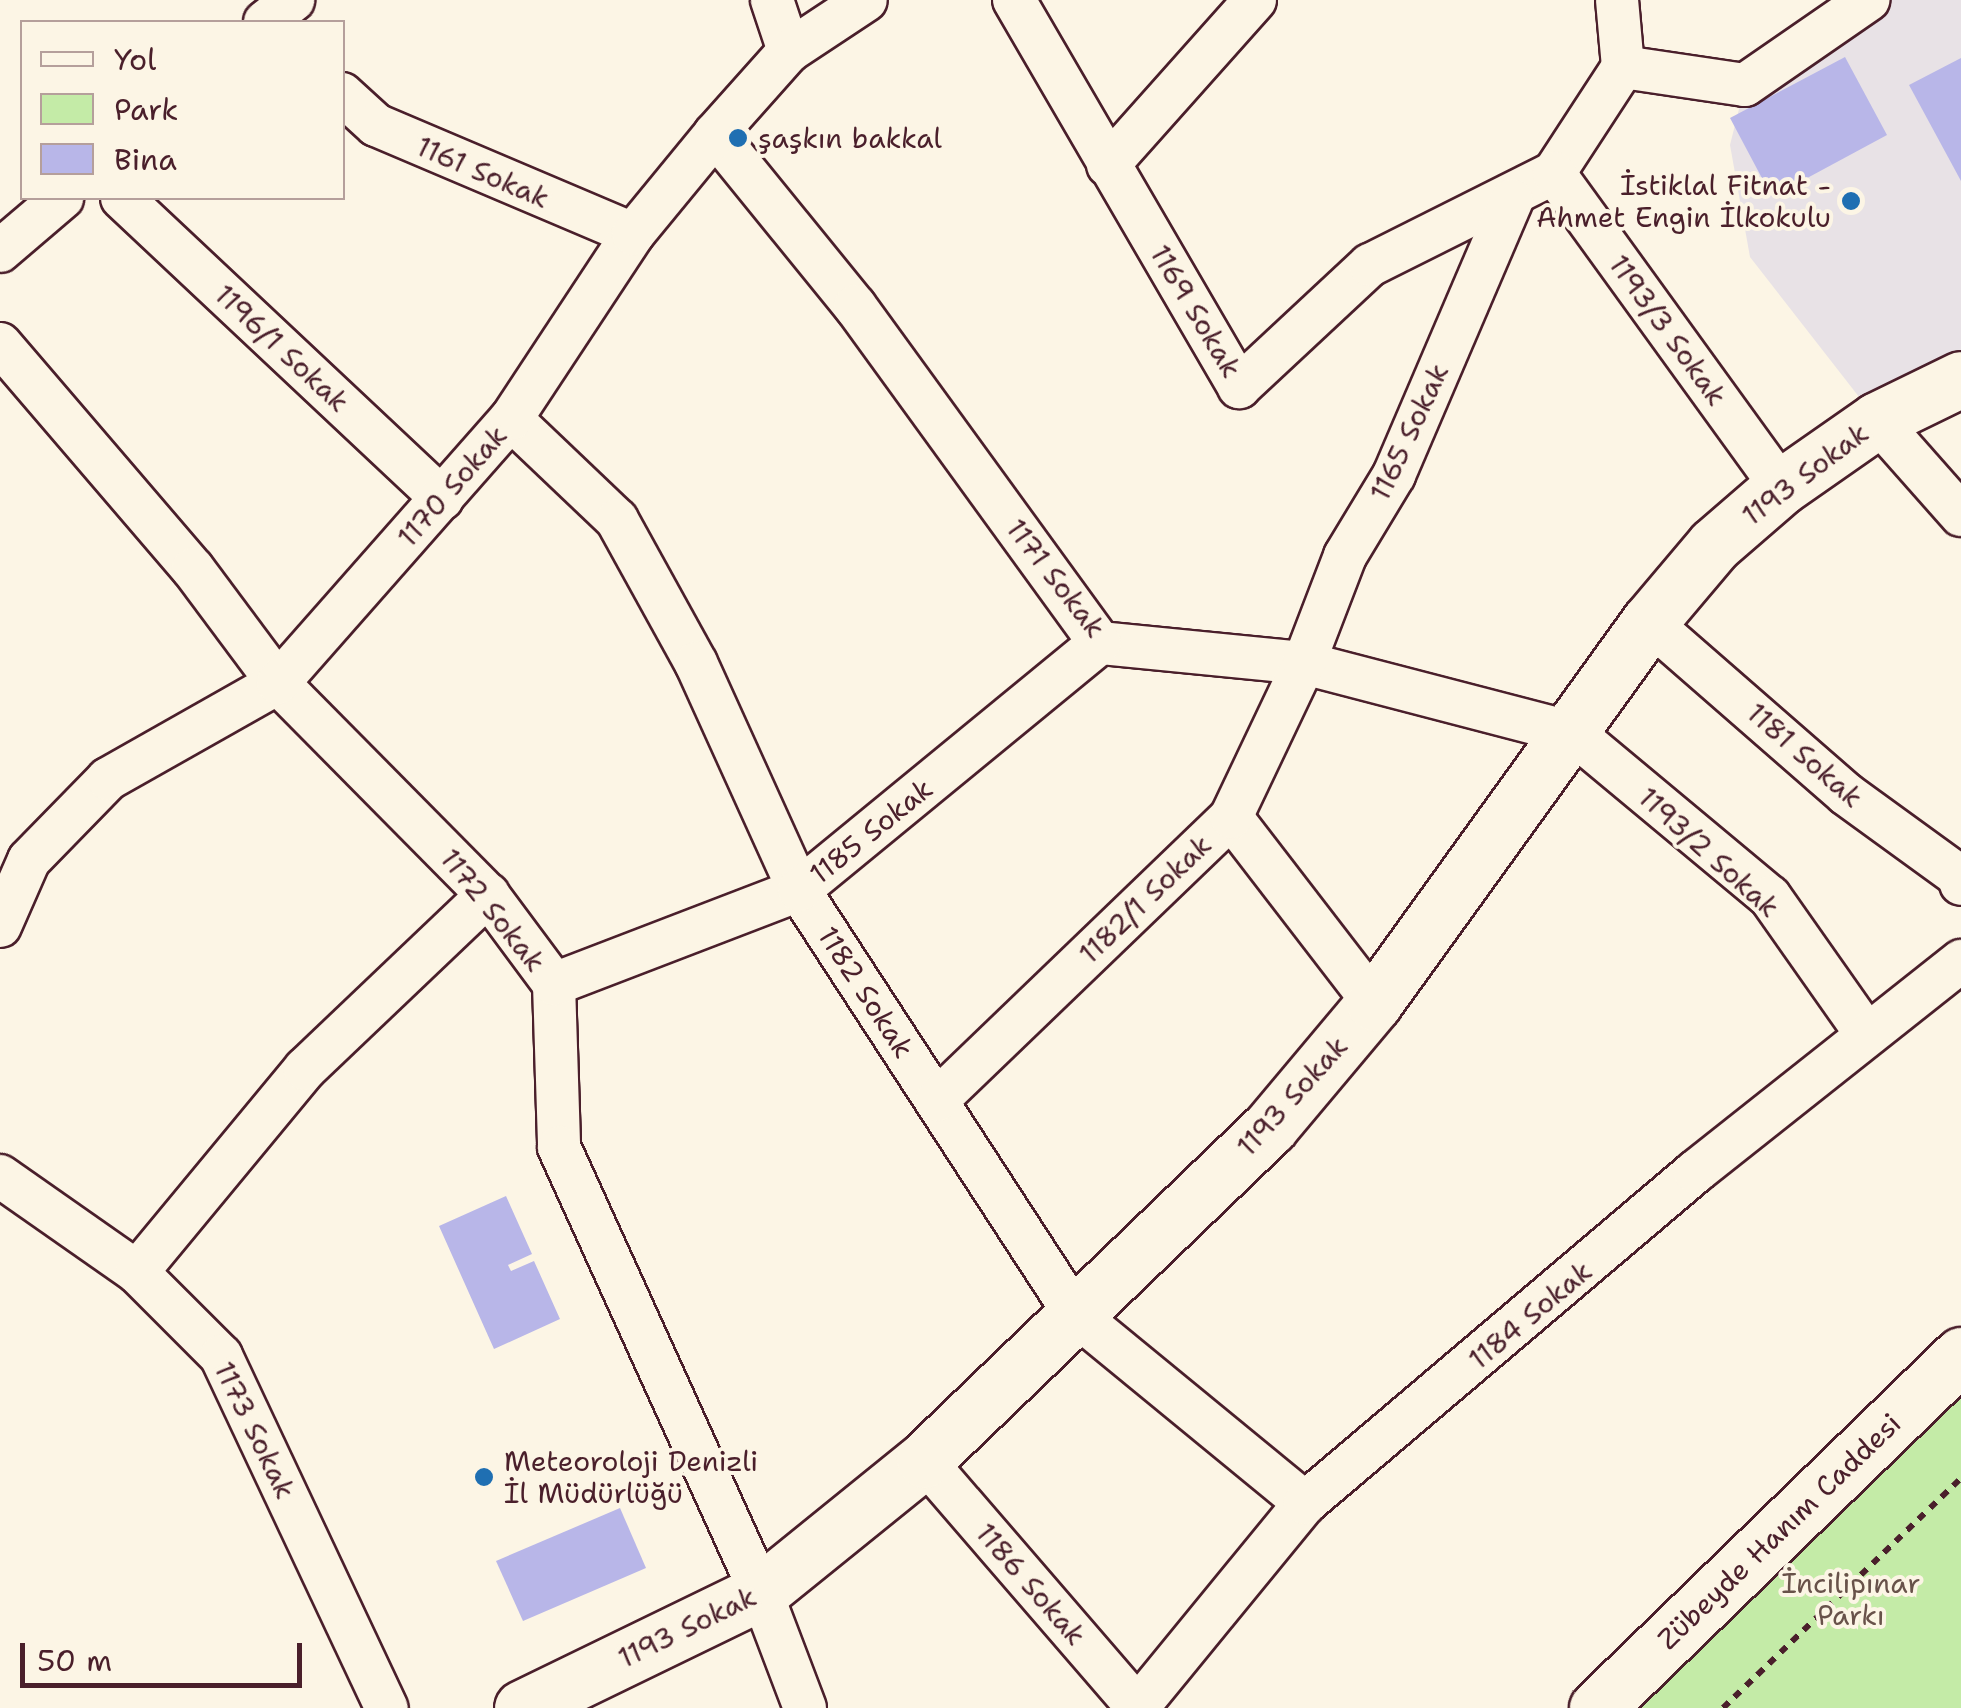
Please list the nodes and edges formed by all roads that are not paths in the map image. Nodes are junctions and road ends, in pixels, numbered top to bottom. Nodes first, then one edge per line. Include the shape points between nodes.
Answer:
1 (772, 0) edge
2 (866, 0) edge
3 (1014, 0) edge
4 (1255, 0) edge
5 (1617, 0) edge
6 (1868, 0) edge
7 (789, 51) junction
8 (1623, 66) junction
9 (345, 97) edge
10 (715, 134) junction
11 (1108, 165) junction
12 (1554, 174) junction
13 (60, 200) edge
14 (124, 200) edge
15 (1512, 200) junction
16 (633, 234) junction
17 (0, 251) edge
18 (0, 344) edge
19 (1961, 378) edge
20 (511, 420) junction
21 (1878, 420) junction
22 (1781, 486) junction
23 (442, 498) junction
24 (1961, 515) edge
25 (1649, 622) junction
26 (1100, 643) junction
27 (1304, 663) junction
28 (278, 683) junction
29 (1574, 734) junction
30 (1231, 817) junction
31 (1961, 884) edge
32 (799, 890) junction
33 (488, 895) junction
34 (0, 926) edge
35 (1961, 961) edge
36 (554, 984) junction
37 (1374, 1003) junction
38 (1865, 1032) junction
39 (937, 1100) junction
40 (0, 1176) edge
41 (138, 1272) junction
42 (1075, 1314) junction
43 (1961, 1355) edge
44 (924, 1460) junction
45 (1305, 1503) junction
46 (761, 1592) junction
47 (387, 1708) edge
48 (522, 1708) edge
49 (806, 1708) edge
50 (1138, 1708) edge
51 (1597, 1708) edge

1 - 7 street
2 - 7 street, 1170 Sokak
3 - 11 street, 1169 Sokak
4 - 11 street
5 - 8 street
6 - 8 street via 1745,85
7 - 10 street, 1170 Sokak
8 - 12 street
9 - 16 street, 1161 Sokak via 376,126
10 - 16 street, 1170 Sokak
10 - 26 street, 1171 Sokak via 856,306
11 - 15 street, 1169 Sokak via 1240,387 1370,265
12 - 15 street
12 - 22 street, 1193/3 Sokak
13 - 17 street
14 - 23 street, 1196/1 Sokak
15 - 27 street, 1165 Sokak via 1394,475 1344,556
16 - 20 street, 1170 Sokak
18 - 28 street, 1172 Sokak via 194,570
19 - 21 street, 1193 Sokak
20 - 23 street, 1170 Sokak
20 - 32 street, 1182 Sokak via 617,520 696,663
21 - 22 street, 1193 Sokak
21 - 24 street
22 - 25 street, 1193 Sokak via 1714,545
23 - 28 street, 1170 Sokak
25 - 29 street, 1193 Sokak
25 - 31 street, 1181 Sokak via 1846,794 1959,876
26 - 27 street, 1171 Sokak
26 - 32 street, 1185 Sokak
27 - 29 street, 1171 Sokak
27 - 30 street, 1182/1 Sokak
28 - 33 street, 1172 Sokak
28 - 34 street, 1170 Sokak via 108,779 29,860
29 - 37 street, 1193 Sokak
29 - 38 street, 1193/2 Sokak via 1770,898
30 - 37 street
30 - 39 street, 1182/1 Sokak
32 - 36 street, 1185 Sokak
32 - 39 street, 1182 Sokak
33 - 36 street, 1172 Sokak
33 - 41 street via 305,1068
35 - 38 street, 1184 Sokak
36 - 46 street, 1172 Sokak via 559,1147
37 - 42 street, 1193 Sokak via 1270,1127
38 - 45 street, 1184 Sokak
39 - 42 street, 1182 Sokak
40 - 41 street, 1173 Sokak
41 - 47 street, 1173 Sokak via 221,1356
42 - 44 street, 1193 Sokak
42 - 45 street, 1182 Sokak
43 - 51 street, Zübeyde Hanım Caddesi
44 - 46 street, 1193 Sokak
44 - 50 street, 1186 Sokak
45 - 50 street, 1184 Sokak
46 - 48 street, 1193 Sokak
46 - 49 street, 1172 Sokak

